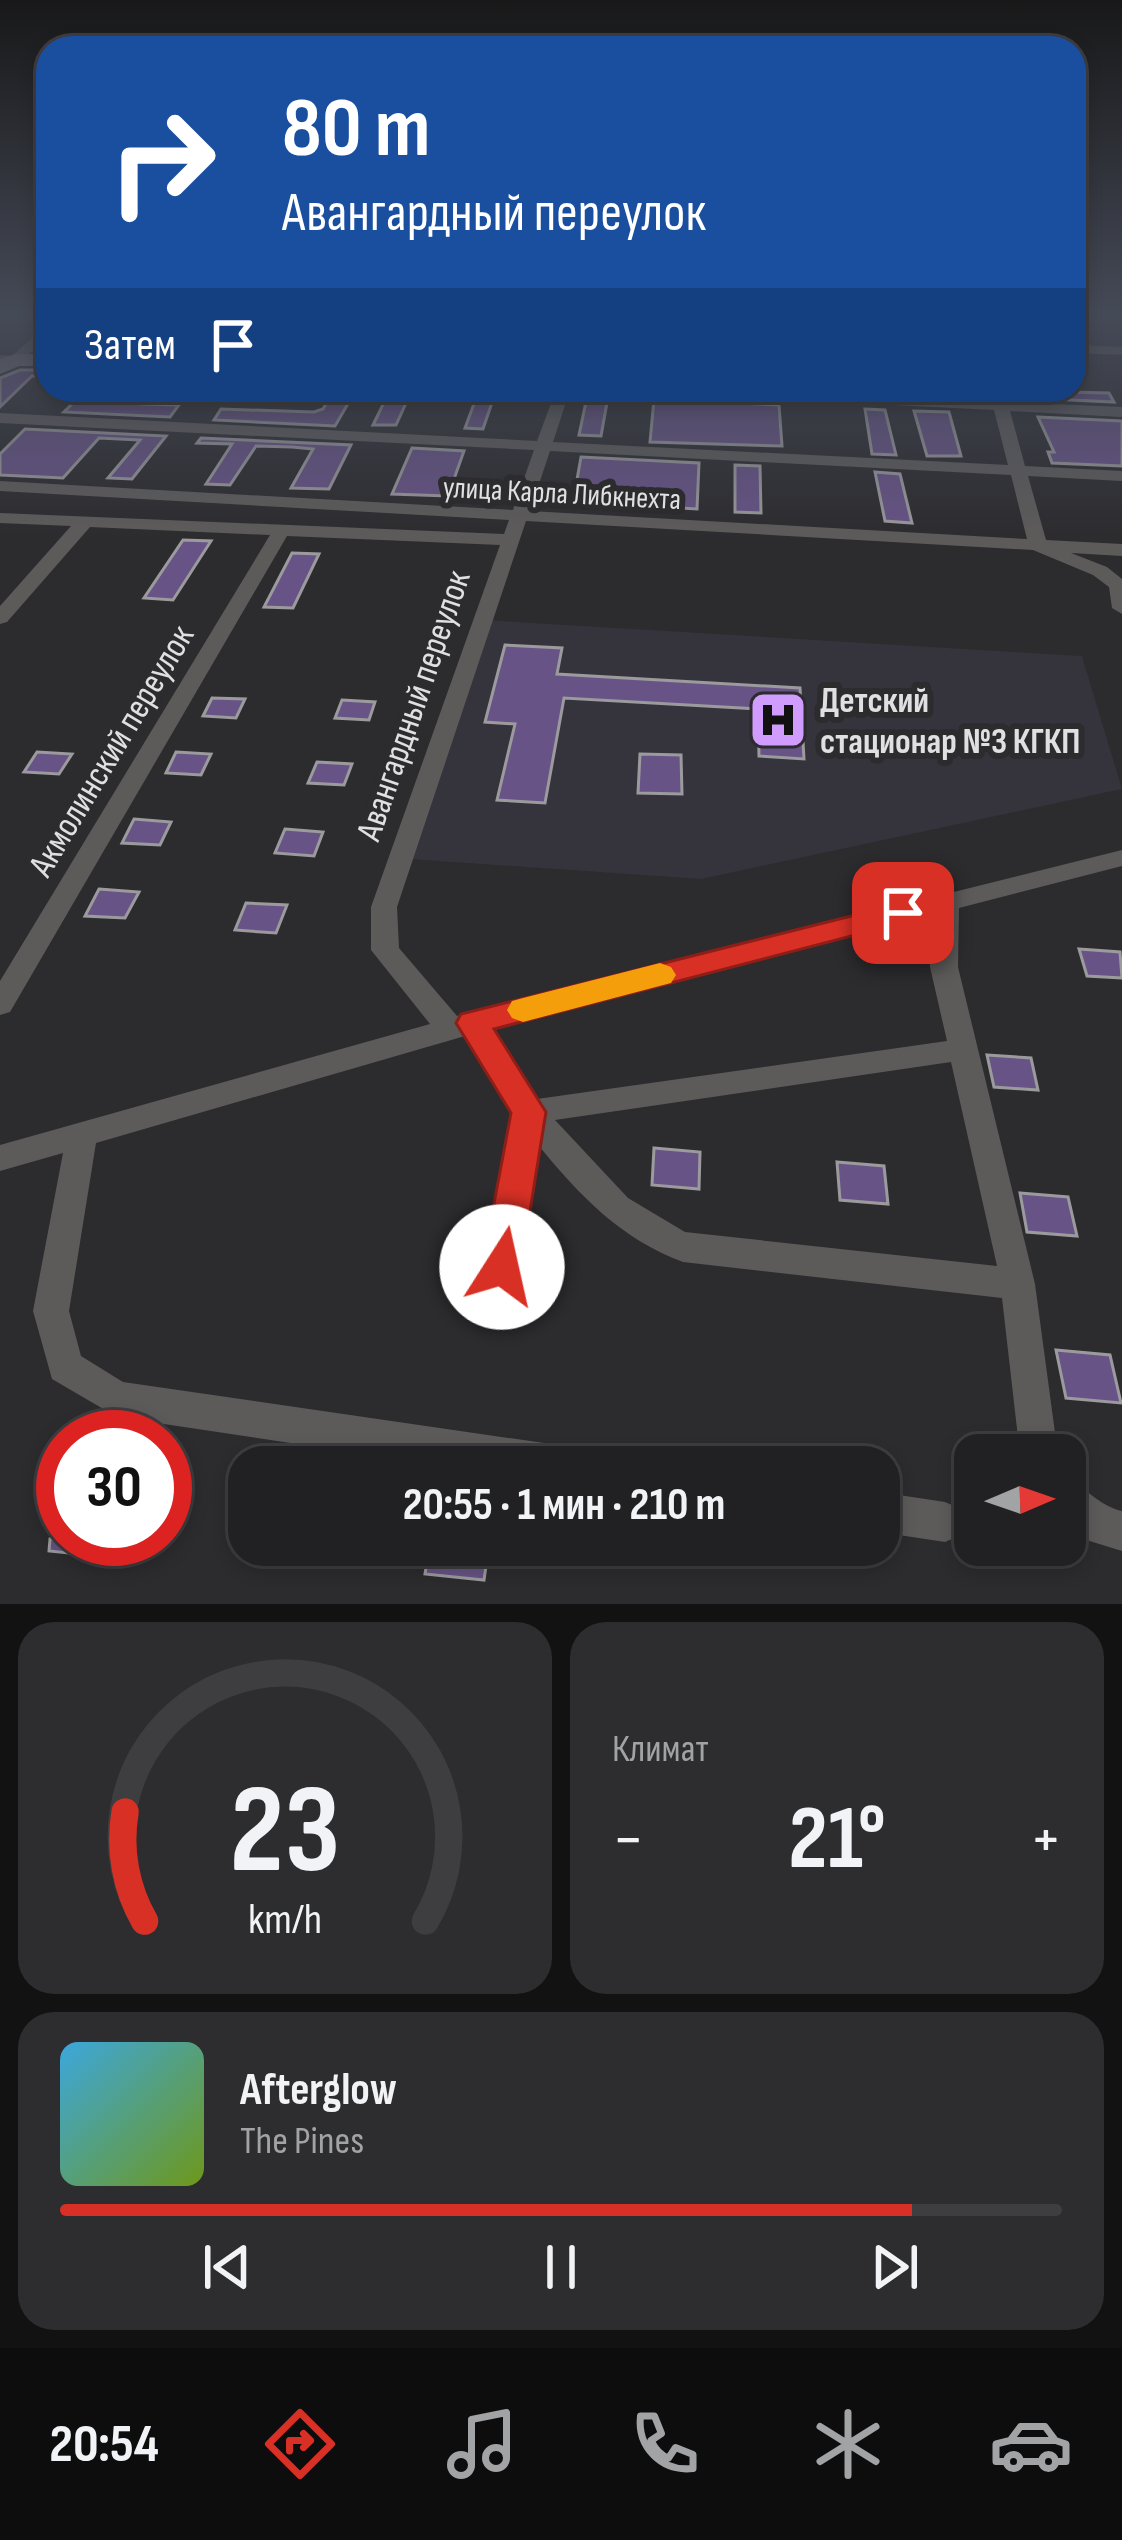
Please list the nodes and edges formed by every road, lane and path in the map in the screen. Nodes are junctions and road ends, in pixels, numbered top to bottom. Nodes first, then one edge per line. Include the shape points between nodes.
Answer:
1 (559, 402) edge
2 (1000, 402) edge
3 (1034, 402) edge
4 (1122, 412) edge
5 (0, 418) edge
6 (543, 445) junction
7 (1017, 472) junction
8 (1122, 476) edge
9 (0, 486) edge
10 (0, 518) edge
11 (85, 522) junction
12 (514, 529) junction
13 (281, 531) junction
14 (1038, 546) junction
15 (1122, 550) edge
16 (1122, 608) edge
17 (0, 618) edge
18 (1122, 858) edge
19 (946, 902) junction
20 (0, 1005) edge
21 (462, 1026) junction
22 (960, 1050) junction
23 (529, 1112) junction
24 (82, 1135) junction
25 (0, 1158) edge
26 (502, 1267) dead end
27 (1018, 1284) junction
28 (1036, 1434) edge
29 (436, 1446) edge
30 (900, 1515) edge
31 (1086, 1516) edge
32 (945, 1522) dead end
33 (1122, 1531) edge

1 - 6 street, Авангардный переулок
2 - 7 street
3 - 4 street
5 - 6 street
6 - 7 street
6 - 12 street, Авангардный переулок
7 - 8 street
7 - 14 street
9 - 12 street, улица Карла Либкнехта
10 - 11 street
11 - 13 street
11 - 17 street
12 - 13 street
12 - 14 street, улица Карла Либкнехта
12 - 21 street, Авангардный переулок via 384,907 385,950
13 - 20 street, Акмолинский переулок
14 - 15 street, улица Карла Либкнехта
14 - 16 street via 1100,571 1118,585
18 - 19 street
19 - 21 street
19 - 22 street via 944,967
21 - 23 street, Авангардный переулок
21 - 24 street
22 - 23 street
22 - 27 street
23 - 26 street
23 - 27 street, Авангардный переулок via 651,1237
24 - 25 street
24 - 29 street via 51,1311 65,1367 117,1399
27 - 28 street
30 - 32 street
31 - 33 street

